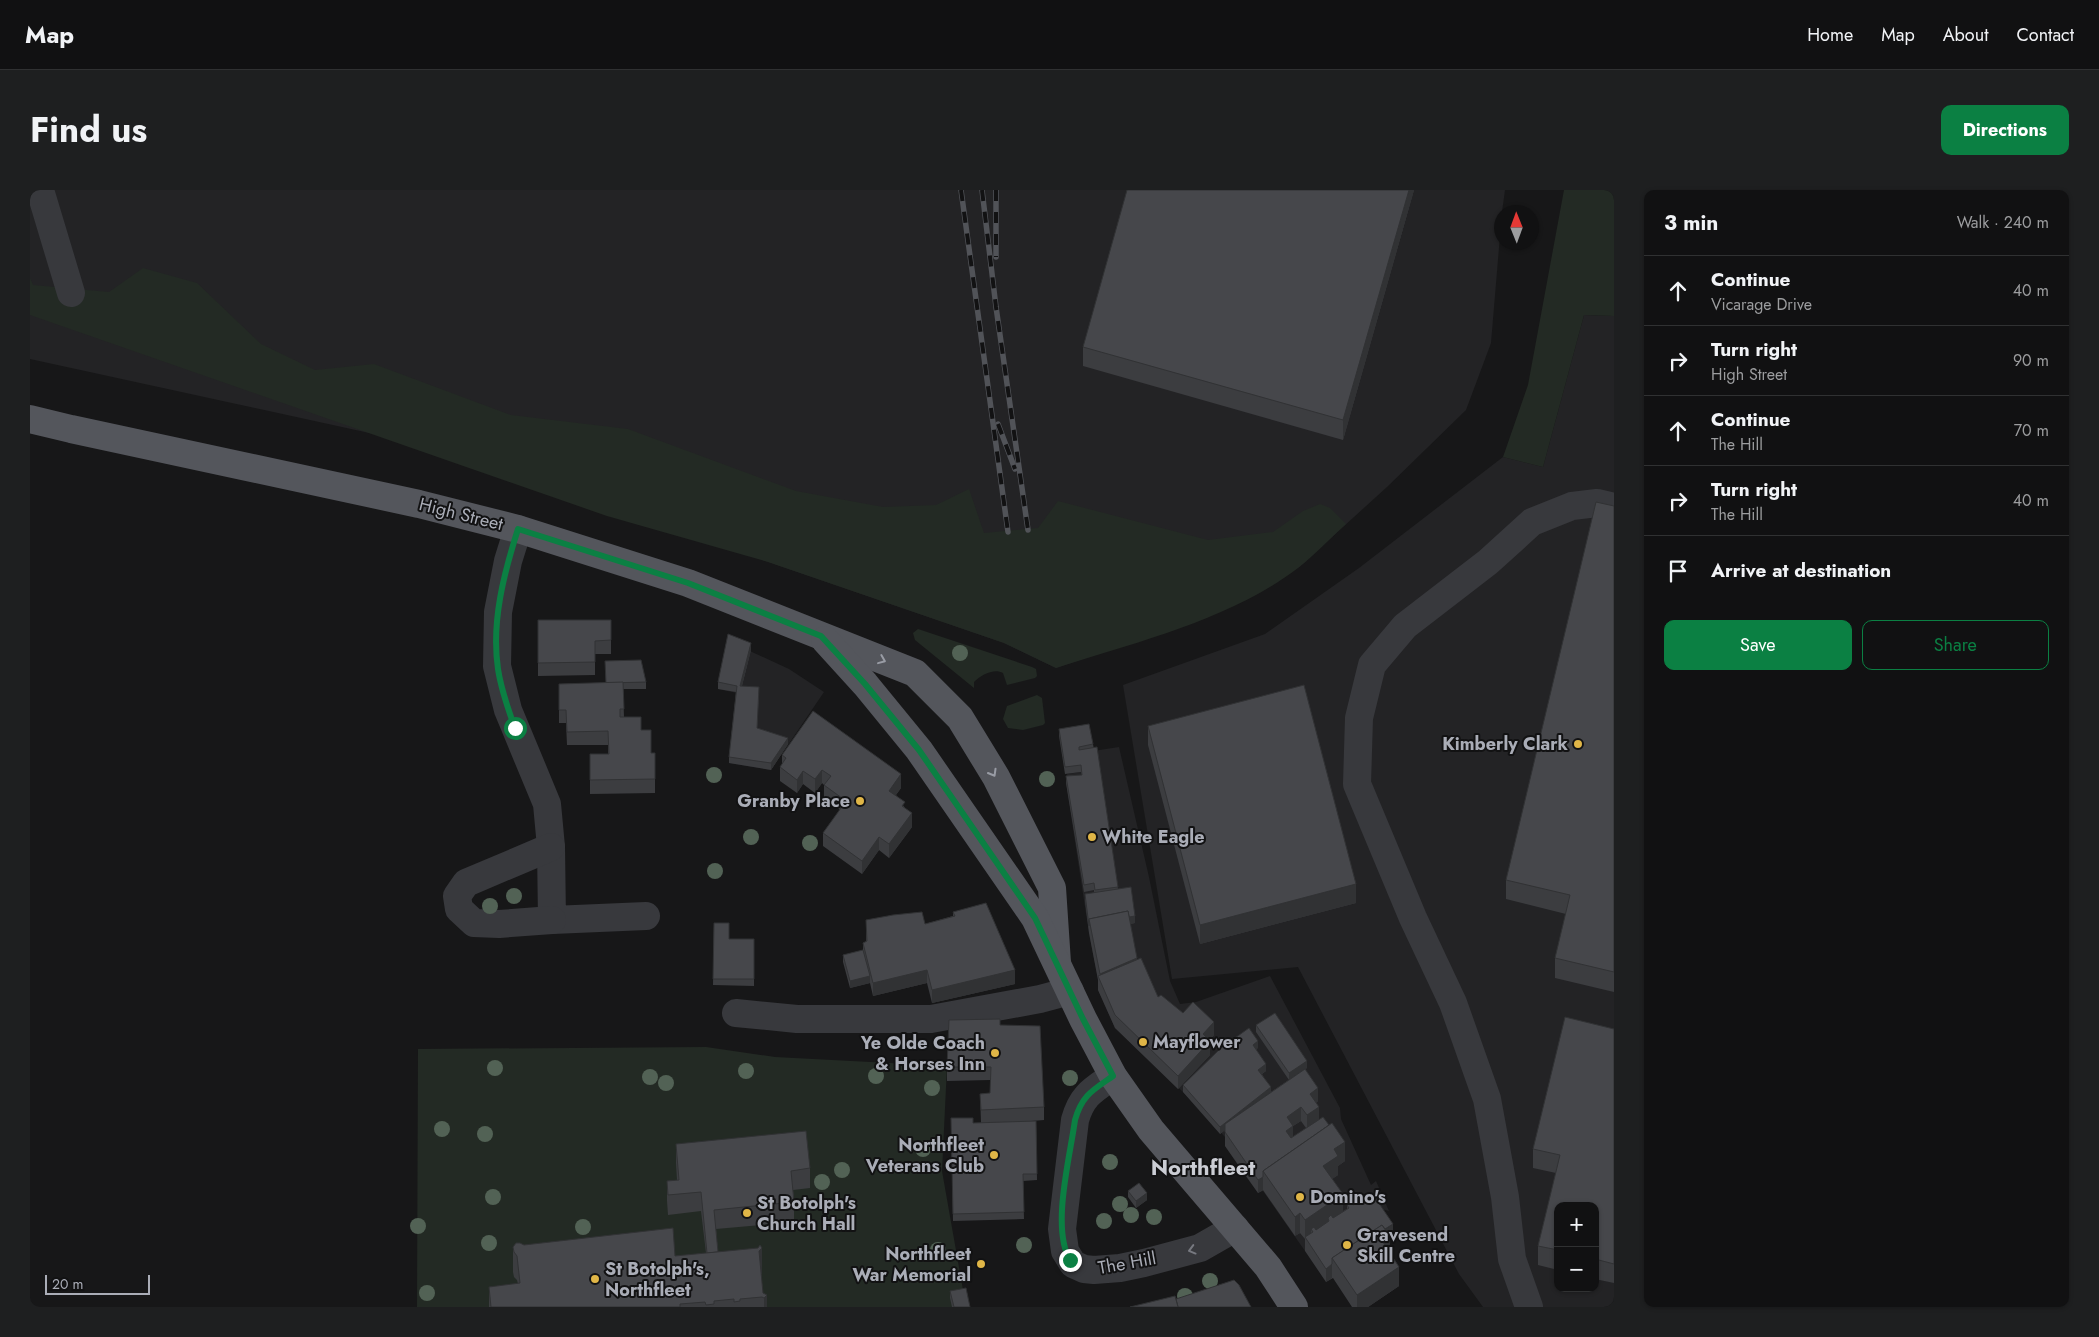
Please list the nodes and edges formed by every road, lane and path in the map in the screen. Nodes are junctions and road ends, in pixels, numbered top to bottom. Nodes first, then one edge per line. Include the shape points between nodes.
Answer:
1 (40, 190) edge
2 (72, 293) dead end
3 (30, 419) edge
4 (1614, 507) edge
5 (518, 529) junction
6 (821, 636) junction
7 (552, 847) junction
8 (646, 916) dead end
9 (552, 920) junction
10 (1057, 963) junction
11 (1070, 991) junction
12 (736, 1014) dead end
13 (1113, 1076) junction
14 (1235, 1228) junction
15 (1294, 1307) edge
16 (1529, 1307) edge

1 - 2 street
3 - 5 main road, High Street via 419,504
4 - 16 street via 1597,504 1572,506 1532,522 1488,562 1405,626 1372,665 1359,718 1357,784 1413,918 1454,1003 1487,1099 1505,1197 1512,1259
5 - 6 main road, High Street via 688,583
5 - 7 street via 498,612 497,666 508,710 547,804
6 - 10 main road, High Street via 919,750 1035,918
6 -> 10 main road via 915,673 960,718 996,777 1052,888
7 - 9 street
7 - 9 street via 466,883 458,896 459,909 474,923
8 - 9 street
10 - 11 main road
11 - 12 street via 1040,1000 931,1019 797,1019
11 - 13 main road
13 - 14 main road via 1164,1147
14 -> 13 street, The Hill via 1200,1248 1120,1268 1084,1269 1070,1260 1064,1249 1062,1229 1075,1120 1080,1103 1086,1096
14 - 15 main road via 1268,1266

